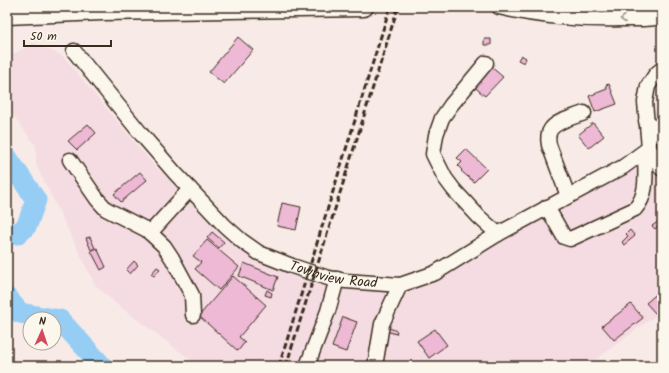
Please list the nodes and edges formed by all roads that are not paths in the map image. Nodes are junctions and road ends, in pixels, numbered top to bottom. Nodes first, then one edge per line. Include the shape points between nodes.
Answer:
1 (340, 7) edge
2 (364, 7) edge
3 (499, 7) edge
4 (7, 15) edge
5 (662, 17) edge
6 (74, 51) dead end
7 (486, 63) dead end
8 (662, 69) edge
9 (584, 113) dead end
10 (646, 121) junction
11 (662, 136) edge
12 (647, 150) junction
13 (70, 160) dead end
14 (662, 169) edge
15 (190, 189) junction
16 (568, 196) junction
17 (547, 207) junction
18 (150, 233) junction
19 (498, 234) junction
20 (337, 279) junction
21 (400, 285) junction
22 (192, 315) dead end
23 (308, 366) edge
24 (375, 366) edge

1 - 2 main road
1 - 4 main road via 101,10
5 -> 3 street via 603,20 527,14
6 - 15 street, Townview Road
7 - 19 street via 442,118 436,135 434,154 444,178
8 - 10 street via 648,86 645,102
9 - 16 street via 558,124 551,129 548,136
10 - 11 street
10 - 12 street
12 - 14 street
12 - 16 street, Townview Road via 623,167
12 - 17 street via 644,193 635,209 570,239 564,236
13 - 18 street via 106,209
15 - 18 street
15 - 20 street, Townview Road via 242,242 259,253
16 - 17 street, Townview Road
17 - 19 street, Townview Road
18 - 22 street via 164,246 192,295
19 - 21 street, Townview Road via 435,273
20 - 21 street, Townview Road
20 - 23 street
21 - 24 street via 382,324

